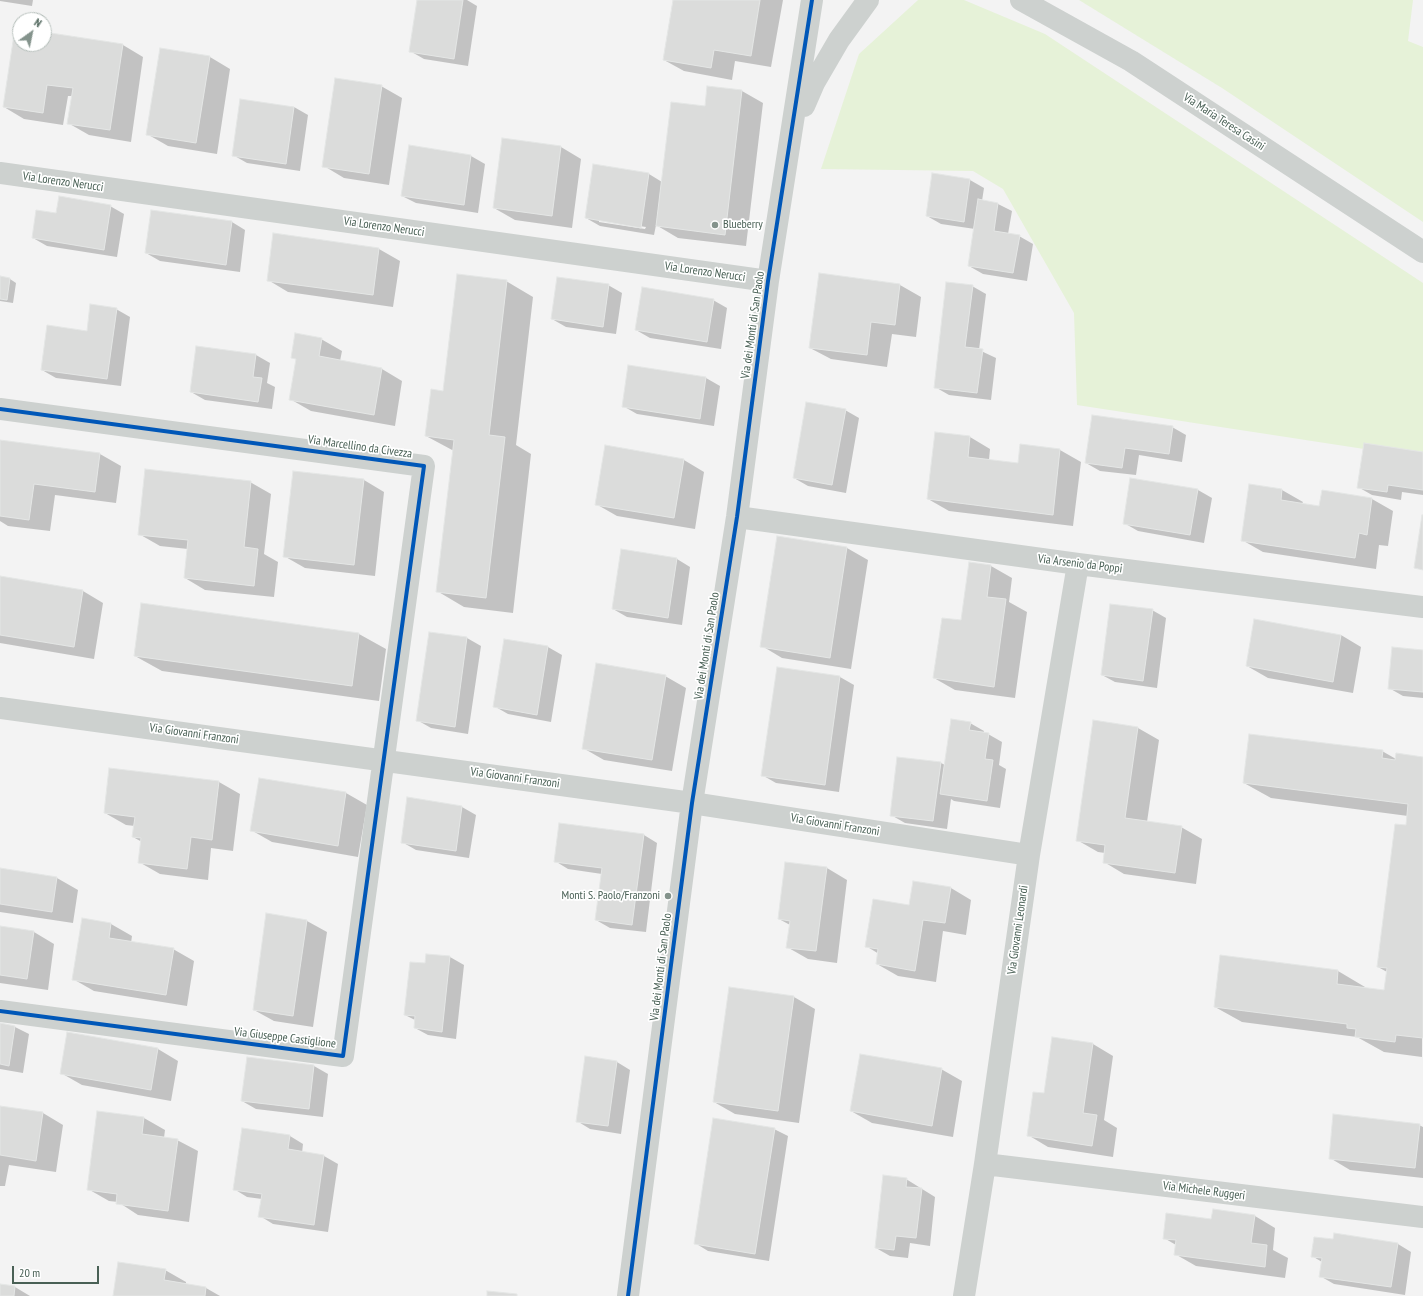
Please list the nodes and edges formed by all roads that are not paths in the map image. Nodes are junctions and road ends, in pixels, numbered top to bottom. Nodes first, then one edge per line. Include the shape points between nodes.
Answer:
1 (812, 0) edge
2 (868, 0) edge
3 (1021, 0) edge
4 (791, 137) junction
5 (0, 173) edge
6 (1423, 252) edge
7 (768, 281) junction
8 (0, 410) edge
9 (737, 517) junction
10 (1078, 564) junction
11 (1423, 607) edge
12 (0, 708) edge
13 (383, 760) junction
14 (692, 803) junction
15 (1029, 855) junction
16 (0, 1011) edge
17 (985, 1164) junction
18 (1423, 1217) edge
19 (628, 1296) edge
20 (964, 1296) edge

1 - 4 street, Via dei Monti di San Paolo
2 - 4 street via 839,40 814,83
3 - 6 street, Via Maria Teresa Casini via 1131,61
4 - 7 street, Via dei Monti di San Paolo
5 - 7 street, Via Lorenzo Nerucci
7 - 9 street, Via dei Monti di San Paolo
8 - 13 street, Via Marcellino da Civezza via 424,466
9 - 10 street, Via Arsenio da Poppi
9 - 14 street, Via dei Monti di San Paolo
10 - 11 street, Via Arsenio da Poppi
10 - 15 street, Via Giovanni Leonardi
12 - 13 street, Via Giovanni Franzoni
13 - 14 street, Via Giovanni Franzoni
13 - 16 street, Via Giuseppe Castiglione via 343,1056
14 - 15 street, Via Giovanni Franzoni
14 - 19 street, Via dei Monti di San Paolo
15 - 17 street, Via Giovanni Leonardi
17 - 18 street, Via Michele Ruggeri
17 - 20 street, Via Giovanni Leonardi

